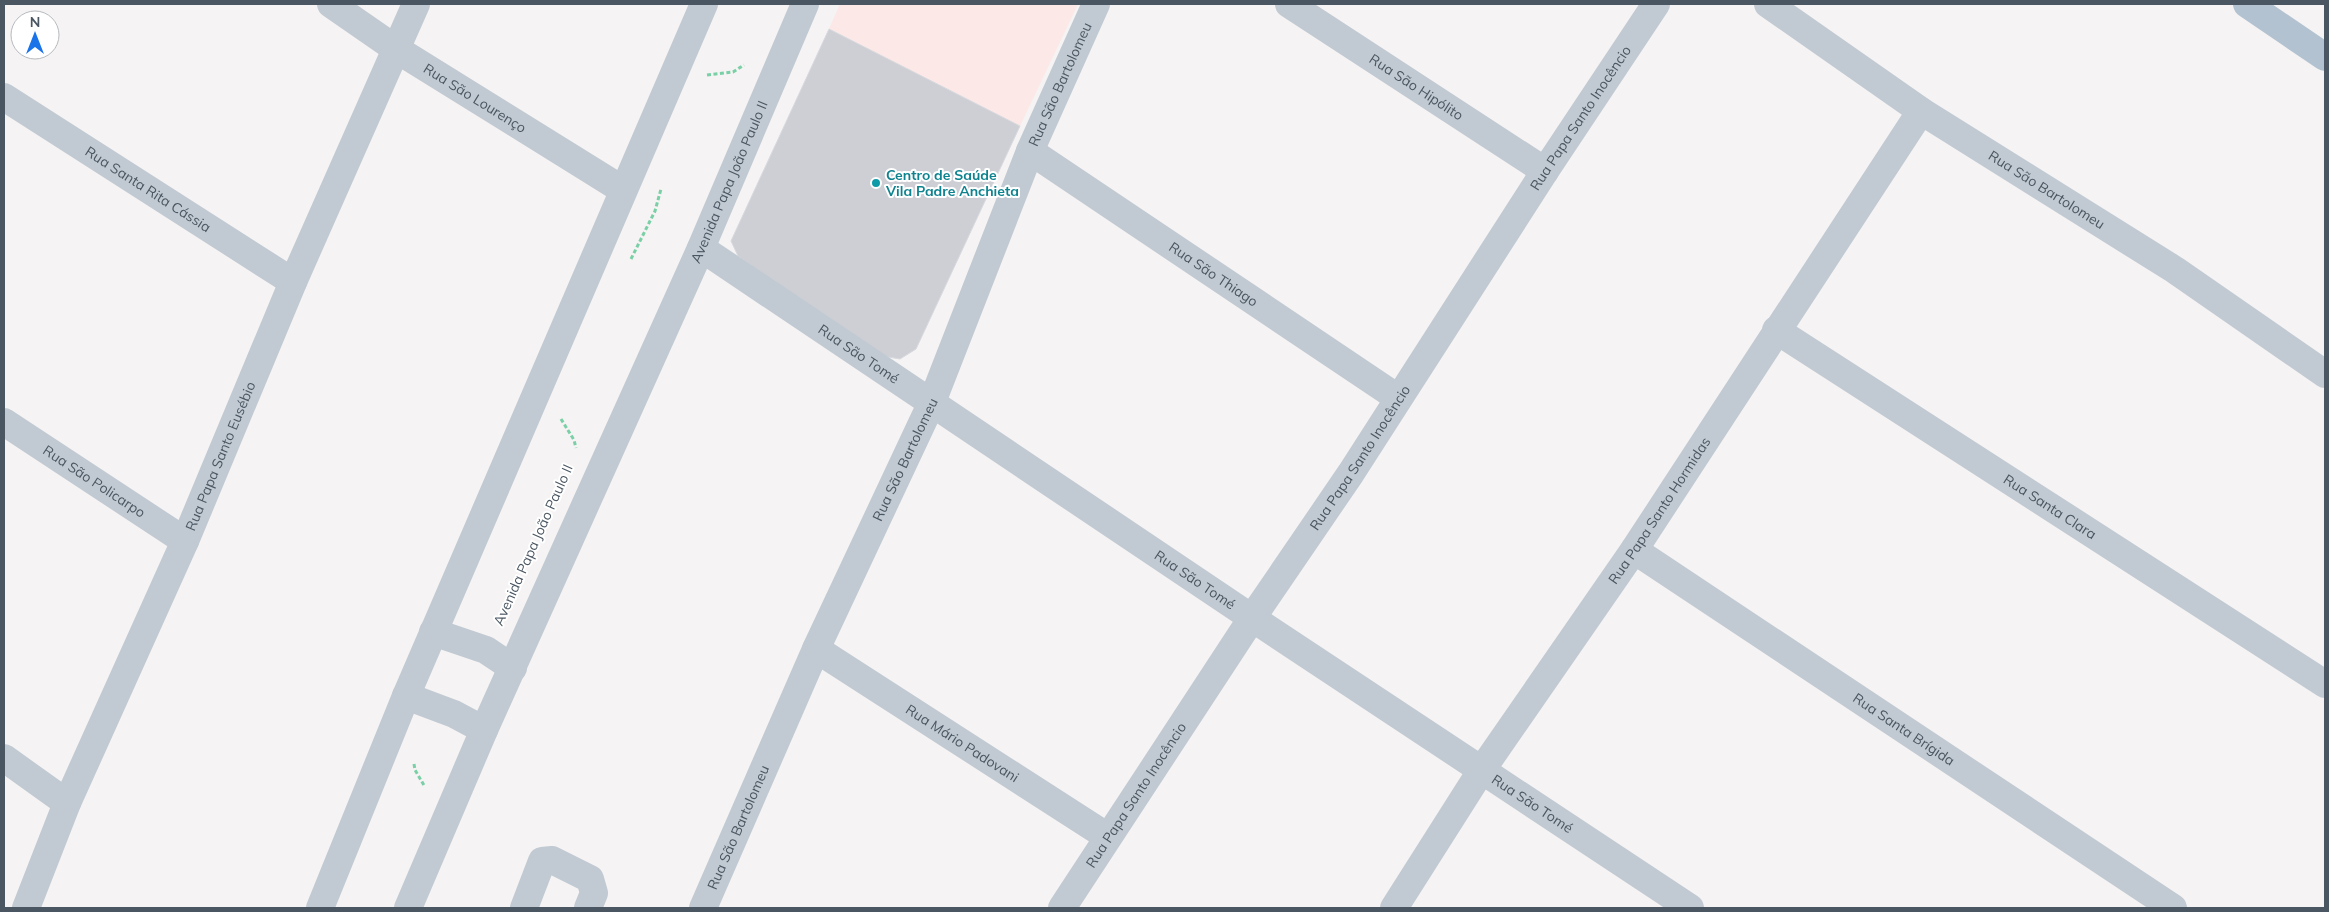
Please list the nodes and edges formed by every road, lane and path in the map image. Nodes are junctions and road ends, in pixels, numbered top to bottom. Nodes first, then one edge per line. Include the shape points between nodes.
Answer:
1 (331, 4) edge
2 (416, 4) edge
3 (704, 4) edge
4 (805, 4) edge
5 (1096, 4) edge
6 (1289, 4) edge
7 (1656, 4) edge
8 (1768, 4) edge
9 (2247, 4) edge
10 (396, 49) junction
11 (2325, 56) edge
12 (745, 64) dead end
13 (700, 78) dead end
14 (4, 97) edge
15 (1921, 110) junction
16 (1030, 151) junction
17 (1544, 171) junction
18 (663, 183) dead end
19 (622, 190) junction
20 (701, 248) junction
21 (628, 265) dead end
22 (293, 282) junction
23 (1776, 330) junction
24 (2325, 374) edge
25 (1398, 398) junction
26 (932, 402) junction
27 (559, 413) dead end
28 (4, 422) edge
29 (576, 450) dead end
30 (185, 541) junction
31 (1634, 550) junction
32 (1252, 618) junction
33 (433, 632) junction
34 (816, 649) junction
35 (513, 668) junction
36 (2325, 684) edge
37 (406, 696) junction
38 (484, 730) junction
39 (4, 758) edge
40 (414, 758) dead end
41 (1481, 771) junction
42 (426, 797) dead end
43 (67, 803) junction
44 (1108, 837) junction
45 (26, 908) edge
46 (320, 908) edge
47 (408, 908) edge
48 (524, 908) edge
49 (588, 908) edge
50 (703, 908) edge
51 (1062, 908) edge
52 (1394, 908) edge
53 (1690, 908) edge
54 (2173, 908) edge

1 - 10 street, Rua São Lourenço
2 - 10 street, Rua Papa Santo Eusébio
3 - 19 street
4 - 20 street, Avenida Papa João Paulo II
5 - 16 street, Rua São Bartolomeu
6 - 17 street, Rua São Hipólito
7 - 17 street, Rua Papa Santo Inocêncio
8 - 15 street, Rua São Bartolomeu
9 - 11 main road
10 - 19 street, Rua São Lourenço
10 - 22 street, Rua Papa Santo Eusébio
12 - 13 path via 733,72
14 - 22 street, Rua Santa Rita Cássia
15 - 23 street, Rua Papa Santo Hormidas
15 - 24 street, Rua São Bartolomeu via 2175,270
16 - 25 street, Rua São Thiago
16 - 26 street, Rua São Bartolomeu
17 - 25 street, Rua Papa Santo Inocêncio
18 - 21 path via 654,211
19 - 33 street
20 - 26 street, Rua São Tomé
20 - 35 street, Avenida Papa João Paulo II
22 - 30 street, Rua Papa Santo Eusébio
23 - 31 street, Rua Papa Santo Hormidas
23 - 36 street, Rua Santa Clara
25 - 32 street, Rua Papa Santo Inocêncio
26 - 32 street, Rua São Tomé
26 - 34 street, Rua São Bartolomeu
27 - 29 path, Avenida Papa João Paulo II
28 - 30 street, Rua São Policarpo
30 - 43 street, Rua Papa Santo Eusébio
31 - 41 street, Rua Papa Santo Hormidas
31 - 54 street, Rua Santa Brígida
32 - 41 street, Rua São Tomé
32 - 44 street, Rua Papa Santo Inocêncio
33 - 35 street via 486,650
33 - 37 street
34 - 44 street, Rua Mário Padovani
34 - 50 street, Rua São Bartolomeu
35 - 38 street, Avenida Papa João Paulo II
37 - 38 street via 454,714
37 - 46 street
38 - 47 street, Avenida Papa João Paulo II
39 - 43 street
40 - 42 path via 415,770 426,788
41 - 52 street, Rua Papa Santo Hormidas
41 - 53 street, Rua São Tomé
43 - 45 street, Rua Papa Santo Eusébio
44 - 51 street, Rua Papa Santo Inocêncio
48 - 49 street via 542,861 552,860 590,879 594,893

